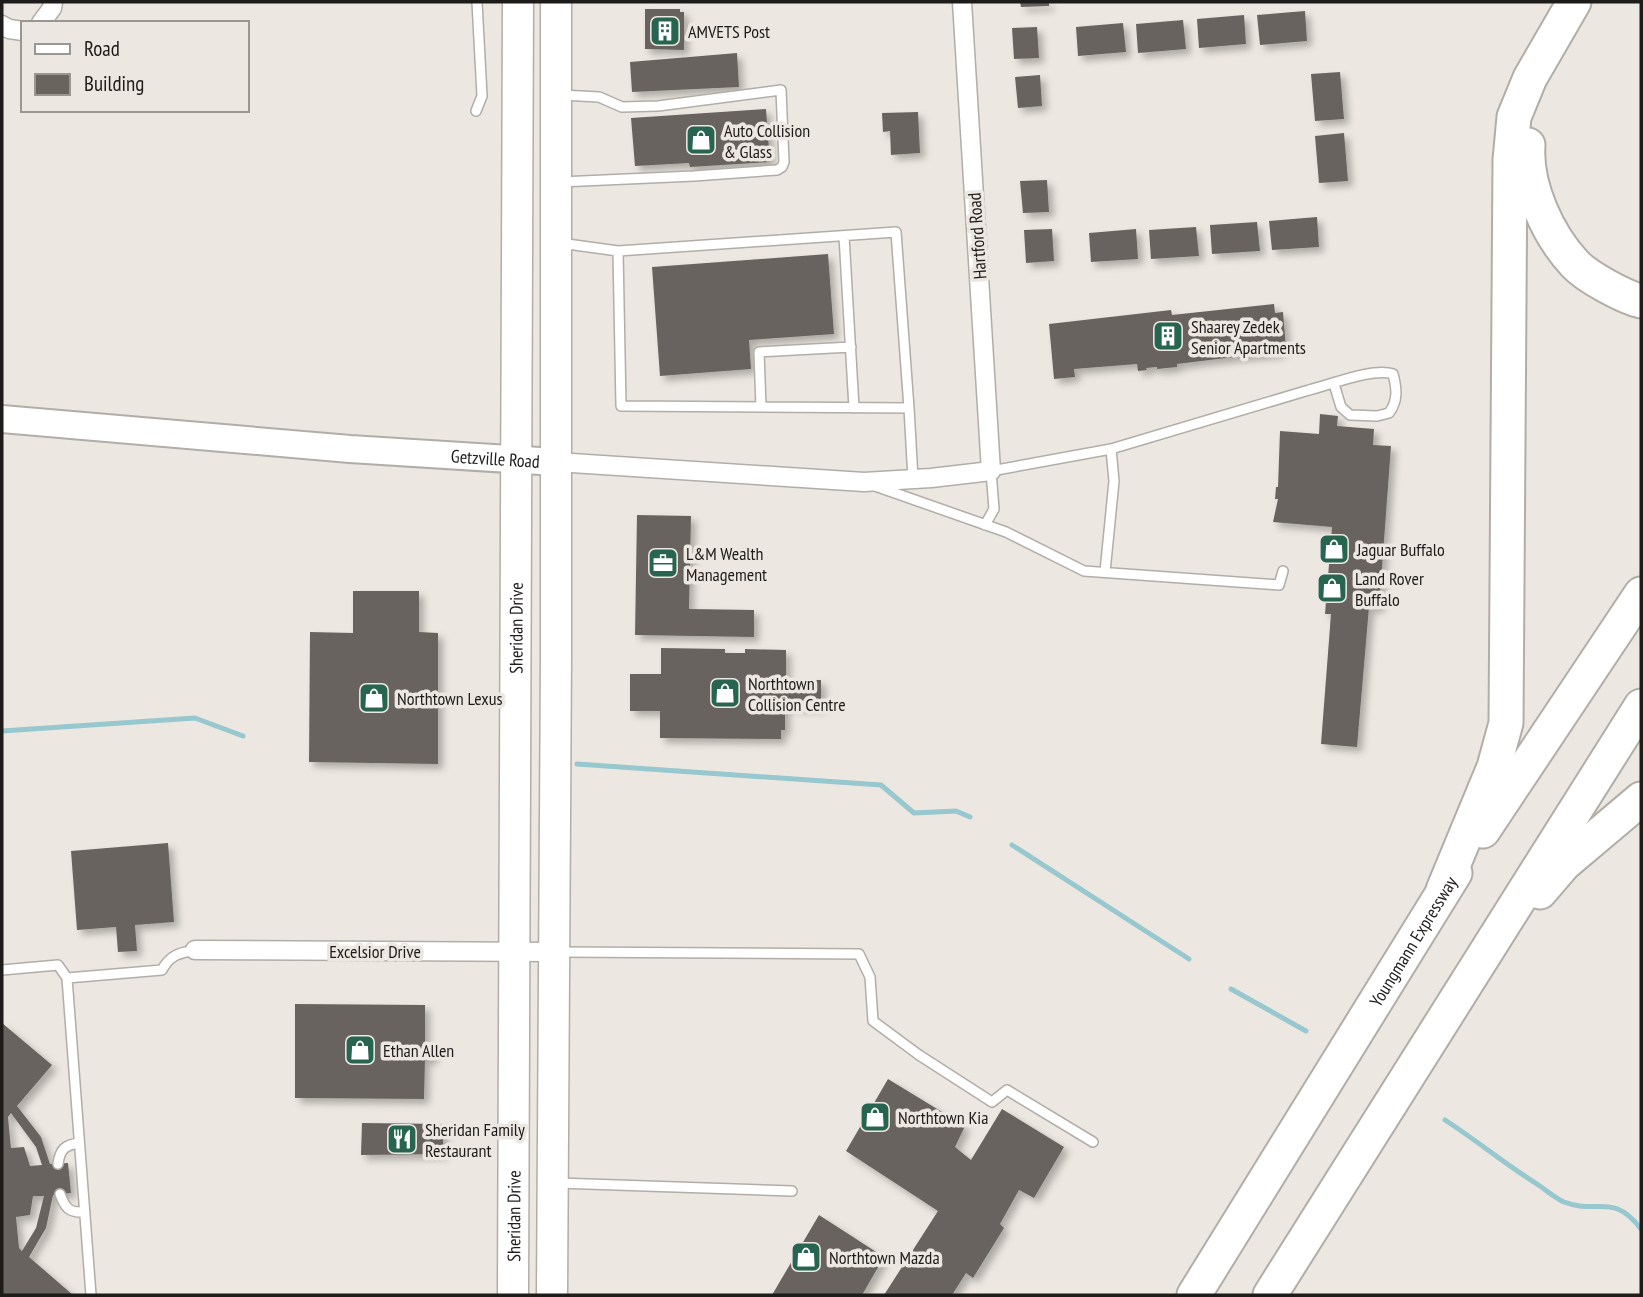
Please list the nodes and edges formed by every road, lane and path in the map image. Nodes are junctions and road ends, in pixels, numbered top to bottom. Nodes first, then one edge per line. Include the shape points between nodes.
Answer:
1 (53, 2) edge
2 (477, 2) edge
3 (518, 2) edge
4 (556, 2) edge
5 (962, 2) edge
6 (1574, 2) edge
7 (1594, 2) edge
8 (42, 21) edge
9 (2, 25) edge
10 (21, 31) edge
11 (556, 95) junction
12 (476, 111) dead end
13 (555, 182) junction
14 (844, 236) junction
15 (555, 243) junction
16 (618, 251) junction
17 (1641, 301) edge
18 (851, 347) junction
19 (1334, 384) junction
20 (761, 407) junction
21 (854, 408) junction
22 (909, 408) junction
23 (2, 419) edge
24 (1111, 449) junction
25 (518, 459) junction
26 (556, 462) junction
27 (992, 471) junction
28 (913, 480) junction
29 (864, 482) junction
30 (985, 525) junction
31 (1283, 570) dead end
32 (1105, 572) junction
33 (1641, 594) edge
34 (1641, 705) edge
35 (1641, 799) edge
36 (1443, 890) junction
37 (195, 950) joint
38 (515, 952) junction
39 (554, 952) junction
40 (1476, 965) junction
41 (2, 970) edge
42 (67, 978) junction
43 (1093, 1142) dead end
44 (79, 1143) junction
45 (58, 1164) dead end
46 (552, 1183) junction
47 (792, 1191) dead end
48 (60, 1194) dead end
49 (85, 1212) junction
50 (91, 1295) edge
51 (513, 1295) edge
52 (552, 1295) edge
53 (1194, 1295) edge
54 (1270, 1295) edge

1 - 8 street
2 - 12 lane via 482,96
3 - 25 main road, Sheridan Drive
4 - 11 main road
5 - 27 street, Hartford Road
6 - 36 highway via 1530,78 1514,117 1506,723 1494,767
7 - 17 highway via 1545,87 1533,121 1528,167 1545,222 1576,265 1626,297
9 - 10 street
11 - 13 main road
11 - 13 lane via 600,97 622,107 782,90 785,162 777,170
13 - 15 main road
14 - 16 lane
14 - 18 lane
14 - 22 lane via 896,232
15 - 16 lane
15 - 26 main road
16 - 20 lane via 621,406
18 - 20 lane via 759,352
18 - 21 lane
19 - 19 lane via 1383,370 1392,374 1395,404 1389,413 1377,416 1350,415 1341,407
19 - 24 lane
20 - 21 lane
21 - 22 lane
22 - 28 lane
23 - 25 street, Getzville Road
24 - 27 lane
24 - 32 lane via 1114,481
25 - 26 street, Getzville Road
25 - 38 main road, Sheridan Drive
26 - 29 street, Getzville Road
26 - 39 main road
27 - 28 street, Getzville Road
27 - 30 lane via 994,509
28 - 29 street, Getzville Road
29 - 30 lane
30 - 32 lane via 1084,571
31 - 32 lane via 1279,585
33 - 36 highway, Youngmann Expressway
34 - 40 highway
35 - 40 highway via 1564,864
36 - 53 highway, Youngmann Expressway
37 - 38 street, Excelsior Drive
37 - 42 lane via 168,960 162,970
38 - 39 street, Excelsior Drive
38 - 51 main road, Sheridan Drive
39 - 43 lane via 859,954 870,977 873,1021 992,1102 1007,1090
39 - 46 main road
40 - 54 highway
41 - 42 lane via 58,965
42 - 44 lane
44 - 45 lane via 62,1149
44 - 49 lane
46 - 47 lane
46 - 52 main road
48 - 49 lane via 68,1210
49 - 50 lane

